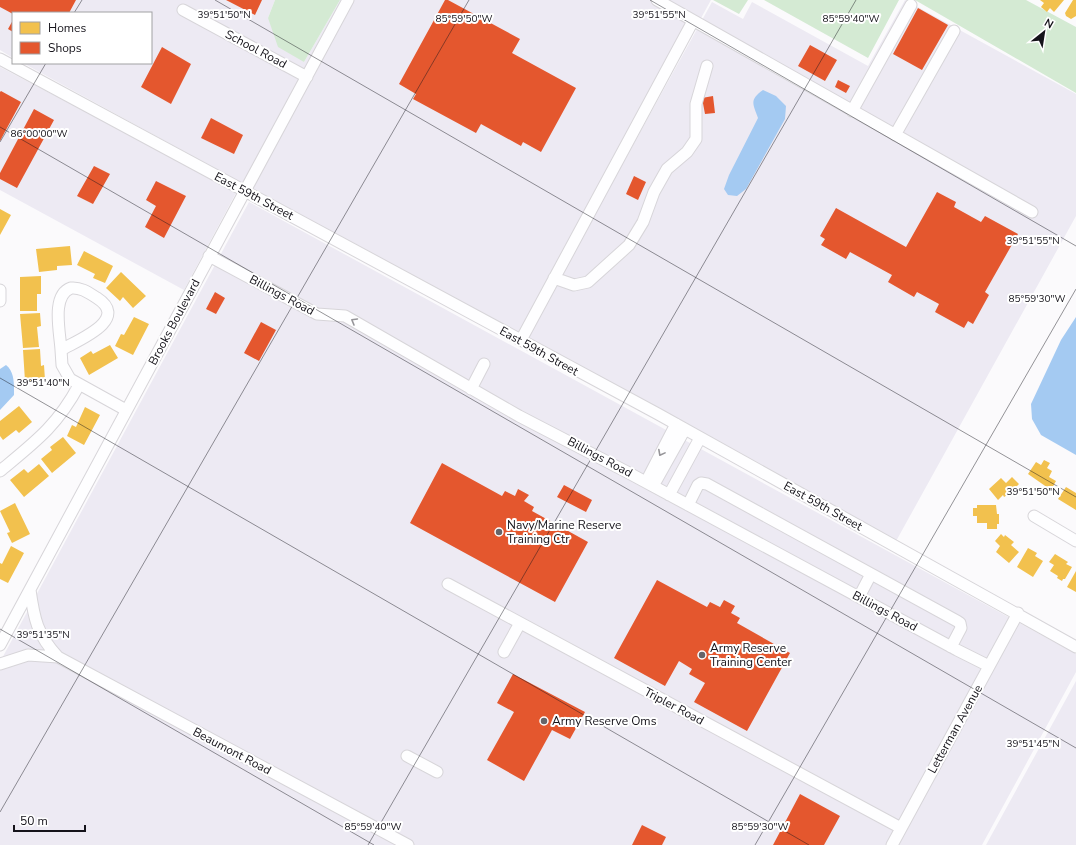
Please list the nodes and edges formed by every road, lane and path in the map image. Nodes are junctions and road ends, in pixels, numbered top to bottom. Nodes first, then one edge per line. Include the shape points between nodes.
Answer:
1 (348, 0) edge
2 (657, 0) edge
3 (911, 5) dead end
4 (183, 10) dead end
5 (693, 21) junction
6 (954, 31) dead end
7 (0, 59) edge
8 (707, 66) dead end
9 (307, 77) junction
10 (852, 111) junction
11 (895, 135) junction
12 (244, 190) junction
13 (1032, 212) dead end
14 (210, 256) junction
15 (554, 278) junction
16 (0, 290) edge
17 (0, 301) edge
18 (521, 340) junction
19 (60, 350) junction
20 (484, 364) dead end
21 (79, 384) junction
22 (471, 389) junction
23 (126, 410) junction
24 (680, 427) junction
25 (700, 438) junction
26 (0, 471) edge
27 (650, 484) junction
28 (670, 494) junction
29 (688, 505) junction
30 (1034, 516) dead end
31 (1076, 541) edge
32 (871, 574) junction
33 (448, 584) dead end
34 (30, 590) junction
35 (859, 597) junction
36 (1018, 613) junction
37 (520, 623) junction
38 (0, 645) edge
39 (951, 647) junction
40 (1076, 647) edge
41 (504, 652) dead end
42 (58, 657) junction
43 (0, 664) edge
44 (989, 666) junction
45 (407, 756) dead end
46 (437, 772) dead end
47 (901, 828) junction
48 (408, 845) edge
49 (892, 845) edge

1 - 9 street, Brooks Boulevard
2 - 5 street
3 - 10 street
4 - 9 street, School Road
5 - 10 street
5 - 15 street
6 - 11 street
7 - 12 street, East 59th Street
8 - 15 street via 696,104 696,139 687,152 667,169 654,192 643,222 629,245 588,282 574,285
9 - 12 street, Brooks Boulevard
10 - 11 street
11 - 13 street
12 - 14 street, Brooks Boulevard
12 - 18 street, East 59th Street
22 -> 14 street, Billings Road via 345,316 317,314
14 - 23 street, Brooks Boulevard
15 - 18 street
16 - 17 street
18 - 24 street, East 59th Street
19 - 19 street via 99,329 106,320 107,310 102,301 80,289 68,289 63,293 59,301
19 - 21 street via 64,372
20 - 22 street
21 - 23 street
21 - 26 street via 66,409 52,426
22 - 27 street, Billings Road
23 - 34 street, Brooks Boulevard
24 - 25 street, East 59th Street
24 -> 27 street
25 - 28 street
25 - 36 street, East 59th Street
27 - 28 street, Billings Road
28 - 29 street, Billings Road
29 - 32 street via 698,485 706,484
29 - 35 street, Billings Road
30 - 31 street
32 - 35 street
32 - 39 street via 960,623 961,628
33 - 37 street, Tripler Road
34 - 38 street, Brooks Boulevard
34 - 42 street, Beaumont Road via 33,616 40,633 46,645
35 - 39 street, Billings Road
36 - 40 street, East 59th Street
36 - 44 street, Letterman Avenue
37 - 41 street
37 - 47 street, Tripler Road
39 - 44 street, Billings Road
42 - 43 street, Beaumont Road via 28,655
42 - 48 street, Beaumont Road
44 - 47 street, Letterman Avenue
45 - 46 street
47 - 49 street, Letterman Avenue

